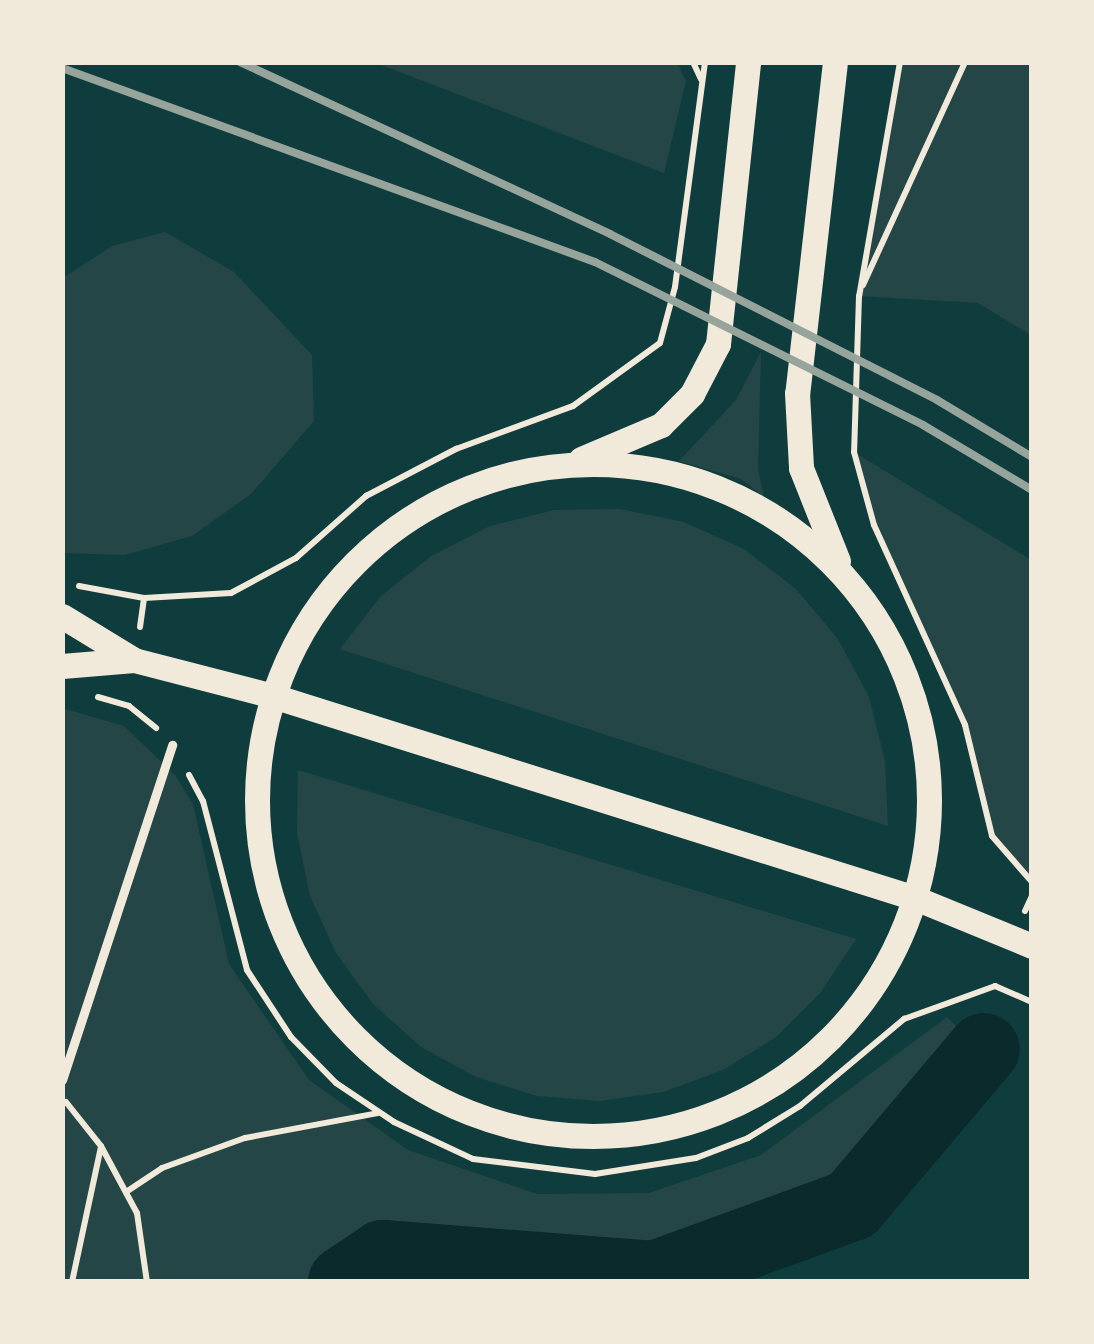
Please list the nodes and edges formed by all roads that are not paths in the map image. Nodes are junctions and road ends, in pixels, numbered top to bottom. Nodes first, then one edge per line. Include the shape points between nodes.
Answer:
1 (748, 62) edge
2 (835, 62) edge
3 (563, 465) junction
4 (850, 583) junction
5 (62, 616) edge
6 (134, 660) junction
7 (62, 666) edge
8 (273, 696) junction
9 (172, 745) road end
10 (915, 898) junction
11 (1032, 946) edge
12 (62, 1080) edge

1 - 3 main road via 718,344 692,394 661,425
2 - 4 main road via 797,392 802,468 816,518
3 - 4 main road via 654,469 714,486 781,521
3 - 8 main road via 455,493 391,532 324,597
4 - 10 main road via 882,628 922,732 929,787
5 - 6 main road
6 - 7 main road
6 - 8 main road
8 - 10 main road
8 - 10 main road via 262,738 258,827 268,885 293,954 316,992 376,1057 412,1084 491,1121 564,1135 623,1135 681,1124 750,1098 852,1014 878,978
9 - 12 street
10 - 11 main road

